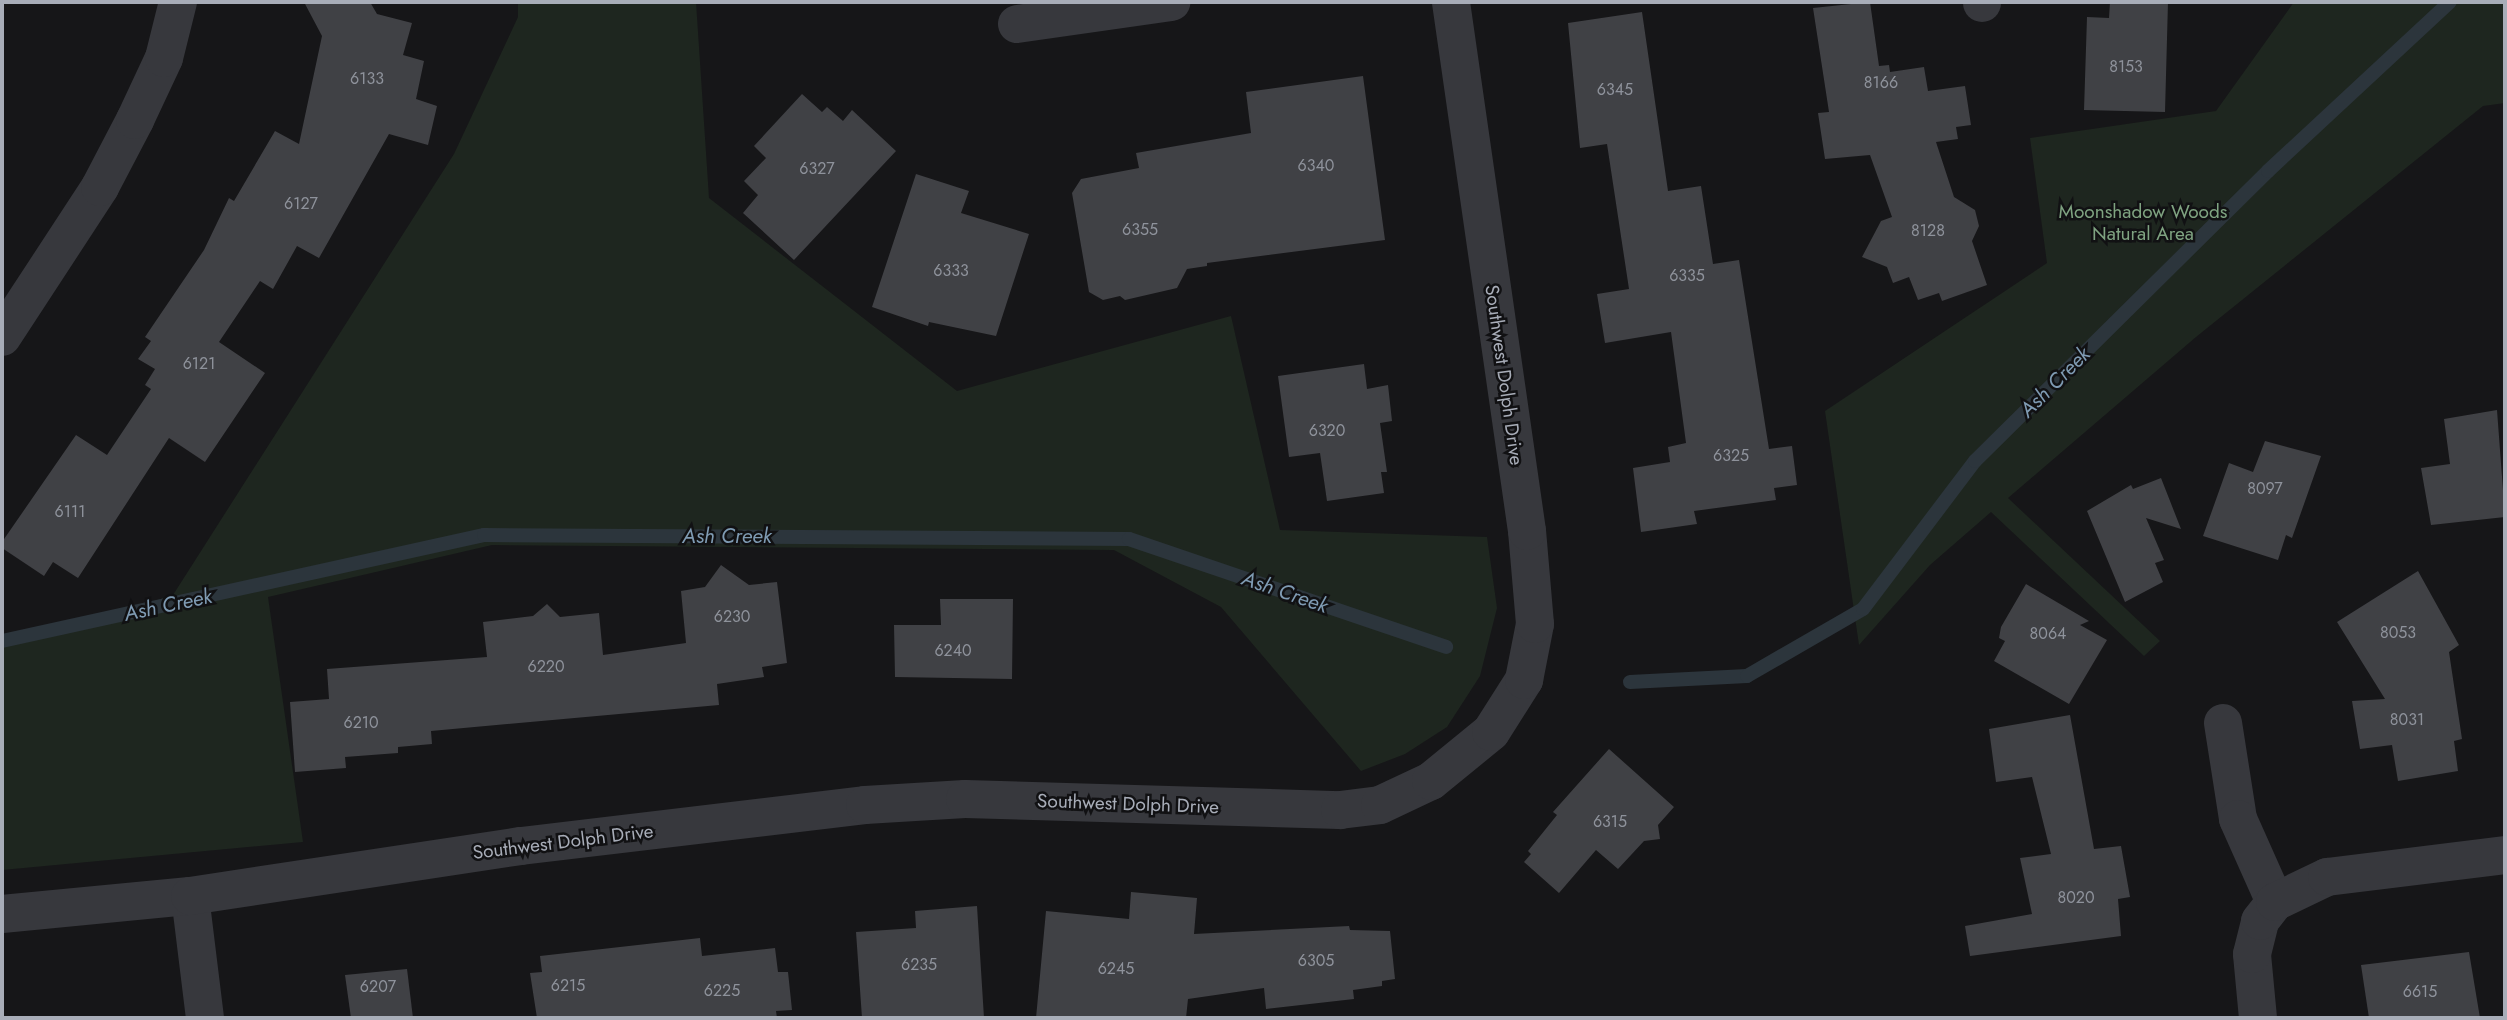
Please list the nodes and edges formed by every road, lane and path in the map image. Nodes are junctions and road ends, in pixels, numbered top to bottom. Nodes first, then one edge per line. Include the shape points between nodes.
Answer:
1 (178, 2) edge
2 (1171, 2) edge
3 (1451, 2) edge
4 (1017, 24) dead end
5 (2, 337) edge
6 (2223, 723) dead end
7 (2505, 855) edge
8 (190, 895) junction
9 (2275, 902) junction
10 (2, 914) edge
11 (205, 1018) edge
12 (2258, 1018) edge

1 - 5 street via 164,58 124,143
2 - 4 street
3 - 8 street, Southwest Dolph Drive via 1527,531 1535,624 1524,680 1491,732 1431,781 1380,805 1340,810 965,799 865,805 521,846
6 - 9 street via 2238,819
7 - 9 street via 2327,877
8 - 10 street, Southwest Dolph Drive
8 - 11 street
9 - 12 street via 2260,921 2252,954

